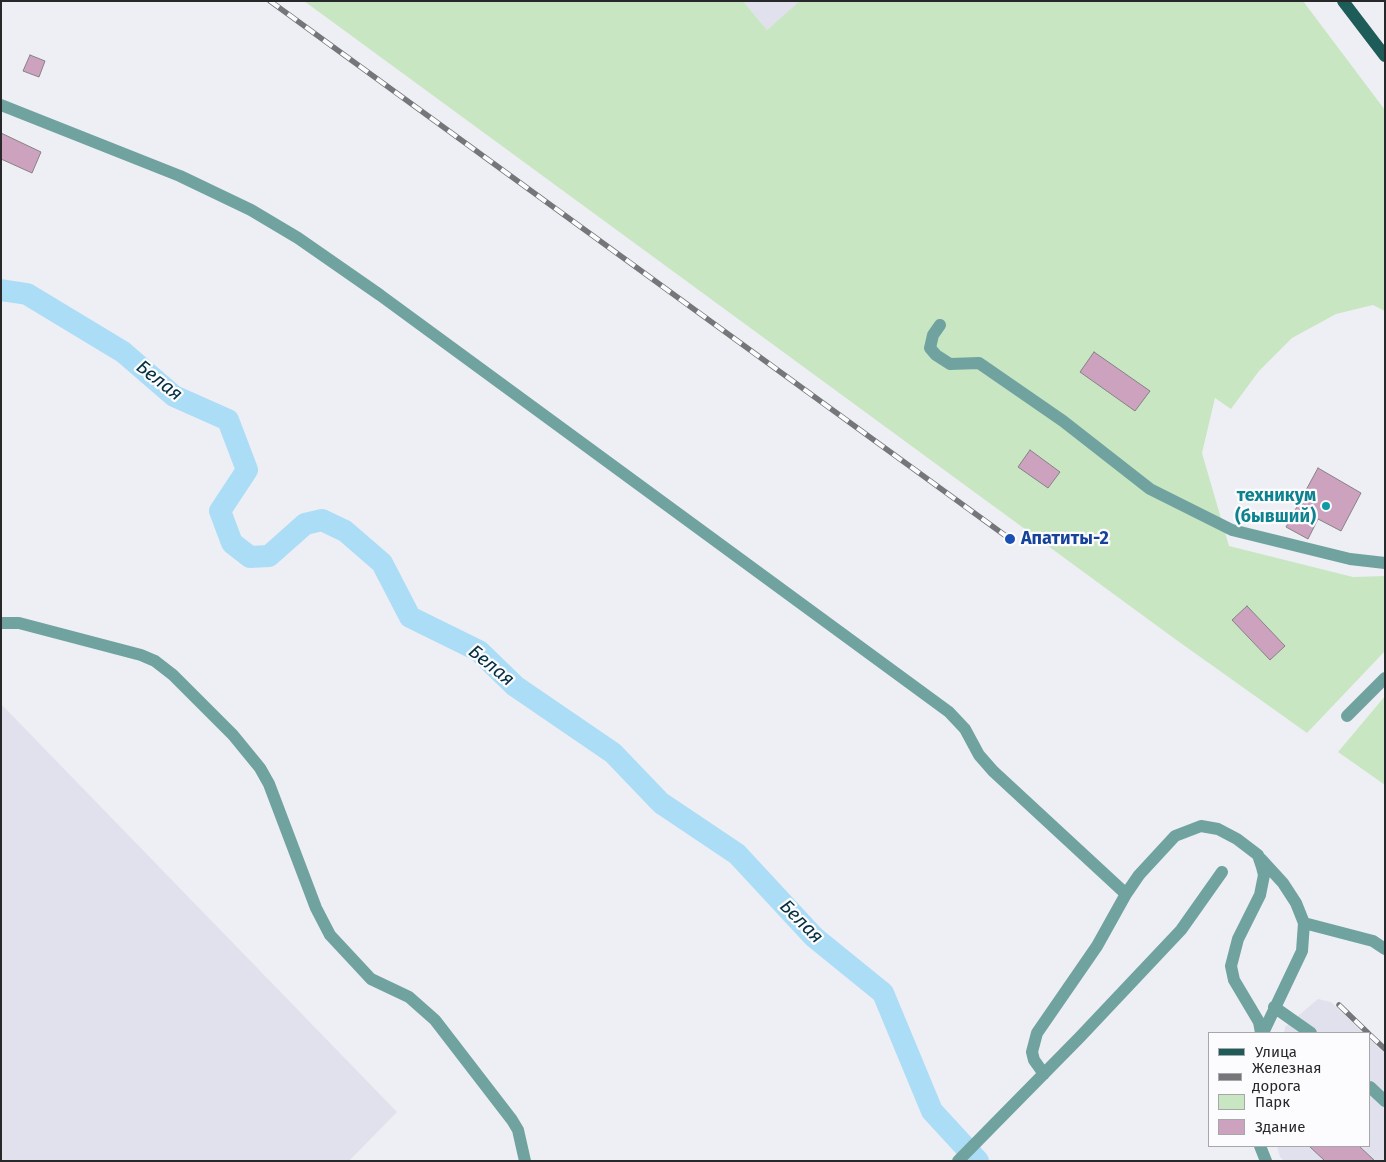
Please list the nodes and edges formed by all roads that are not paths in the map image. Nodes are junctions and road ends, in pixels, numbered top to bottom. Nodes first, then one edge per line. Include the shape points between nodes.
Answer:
1 (1343, 1) edge
2 (1385, 56) edge
3 (1, 105) edge
4 (940, 325) dead end
5 (1385, 563) edge
6 (1, 623) edge
7 (1385, 678) edge
8 (1347, 716) dead end
9 (1258, 855) junction
10 (1222, 872) dead end
11 (1126, 894) junction
12 (1304, 923) junction
13 (1385, 949) edge
14 (1274, 1007) junction
15 (1262, 1032) edge
16 (1262, 1032) edge
17 (1310, 1032) edge
18 (1044, 1074) junction
19 (1371, 1088) edge
20 (1385, 1101) edge
21 (1260, 1147) edge
22 (525, 1161) edge
23 (958, 1161) edge
24 (1266, 1161) edge

1 - 2 main road
3 - 11 street via 180,176 252,210 380,295 949,712 965,729 993,771
4 - 5 street via 930,348 936,355 950,364 979,363 1063,421 1150,489 1232,530 1350,559
6 - 22 street via 19,623 125,649 148,658 172,675 233,735 269,784 316,908 330,935 371,979 408,997 435,1020 512,1120 518,1130
7 - 8 street
9 - 11 street via 1228,833 1209,827 1194,828 1164,845
9 - 12 street via 1283,883
9 - 15 street via 1264,875 1260,895 1238,939 1231,966 1234,980
10 - 18 street via 1180,930
11 - 18 street via 1097,946 1037,1033 1032,1052
12 - 13 street via 1373,941
12 - 14 street via 1302,951
14 - 16 street
14 - 17 street
18 - 23 street
19 - 20 street
21 - 24 street

